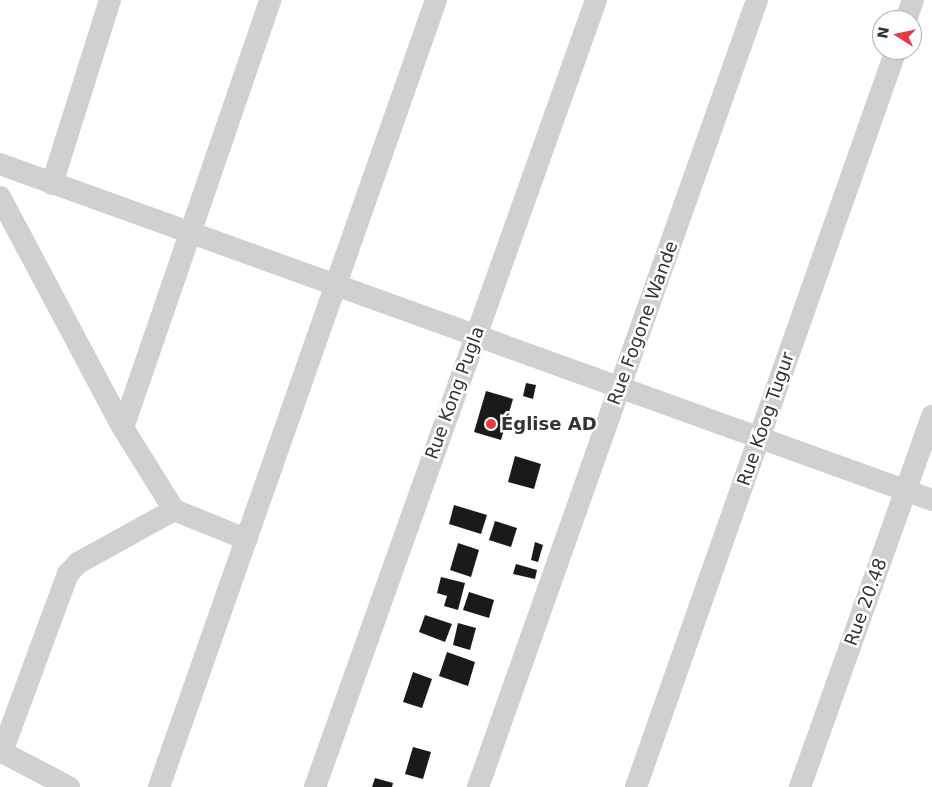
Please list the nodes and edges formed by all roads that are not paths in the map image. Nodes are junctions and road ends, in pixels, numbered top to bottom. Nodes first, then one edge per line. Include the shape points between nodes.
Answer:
1 (110, 0) edge
2 (270, 0) edge
3 (436, 0) edge
4 (596, 0) edge
5 (757, 0) edge
6 (892, 60) edge
7 (0, 164) edge
8 (52, 184) junction
9 (0, 197) edge
10 (190, 234) junction
11 (335, 286) junction
12 (476, 336) junction
13 (620, 388) junction
14 (932, 416) edge
15 (123, 428) junction
16 (760, 438) junction
17 (906, 490) junction
18 (932, 500) edge
19 (174, 510) junction
20 (246, 539) junction
21 (1, 751) edge
22 (69, 787) edge
23 (159, 787) edge
24 (315, 787) edge
25 (478, 787) edge
26 (636, 787) edge
27 (800, 787) edge

1 - 8 street
2 - 10 street
3 - 11 street
4 - 12 street, Rue Kong Pugla
5 - 13 street, Rue Fogone Wande
6 - 16 street, Rue Koog Tugur
7 - 8 street
8 - 10 street
9 - 15 street
10 - 11 street
10 - 15 street
11 - 12 street
11 - 20 street
12 - 13 street
12 - 24 street, Rue Kong Pugla
13 - 16 street
13 - 25 street, Rue Fogone Wande
14 - 17 street, Rue 20.48
15 - 19 street
16 - 17 street
16 - 26 street, Rue Koog Tugur
17 - 18 street
17 - 27 street, Rue 20.48
19 - 20 street
19 - 21 street via 78,563 68,574
20 - 23 street
21 - 22 street

